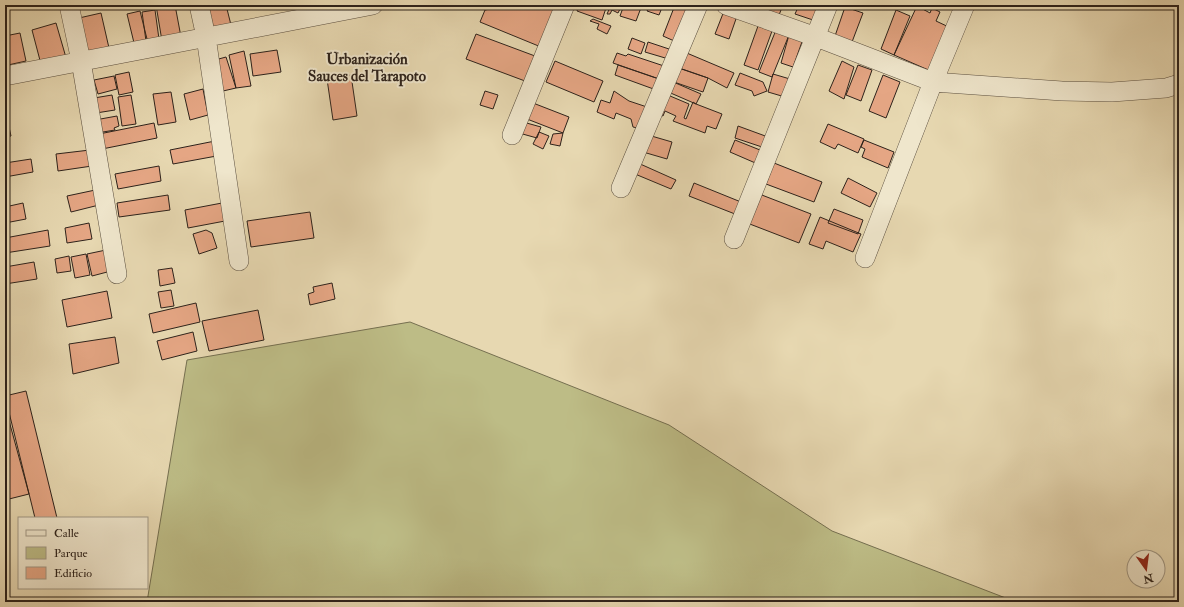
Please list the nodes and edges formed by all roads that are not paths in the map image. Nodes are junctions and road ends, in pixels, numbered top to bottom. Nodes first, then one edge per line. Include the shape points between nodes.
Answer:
1 (69, 5) edge
2 (199, 5) edge
3 (373, 5) edge
4 (565, 5) edge
5 (698, 5) edge
6 (726, 5) edge
7 (828, 5) edge
8 (965, 5) edge
9 (321, 10) edge
10 (206, 37) junction
11 (816, 37) junction
12 (81, 61) junction
13 (5, 76) edge
14 (933, 82) junction
15 (1179, 84) edge
16 (512, 135) dead end
17 (621, 188) dead end
18 (734, 239) dead end
19 (865, 258) dead end
20 (239, 261) dead end
21 (117, 274) dead end

1 - 12 street
2 - 10 street
3 - 9 street
4 - 16 street
5 - 17 street
6 - 11 street
7 - 11 street
8 - 14 street
9 - 10 street
10 - 12 street
10 - 20 street
11 - 14 street
11 - 18 street
12 - 13 street
12 - 21 street
14 - 15 street via 1112,92 1166,88
14 - 19 street

